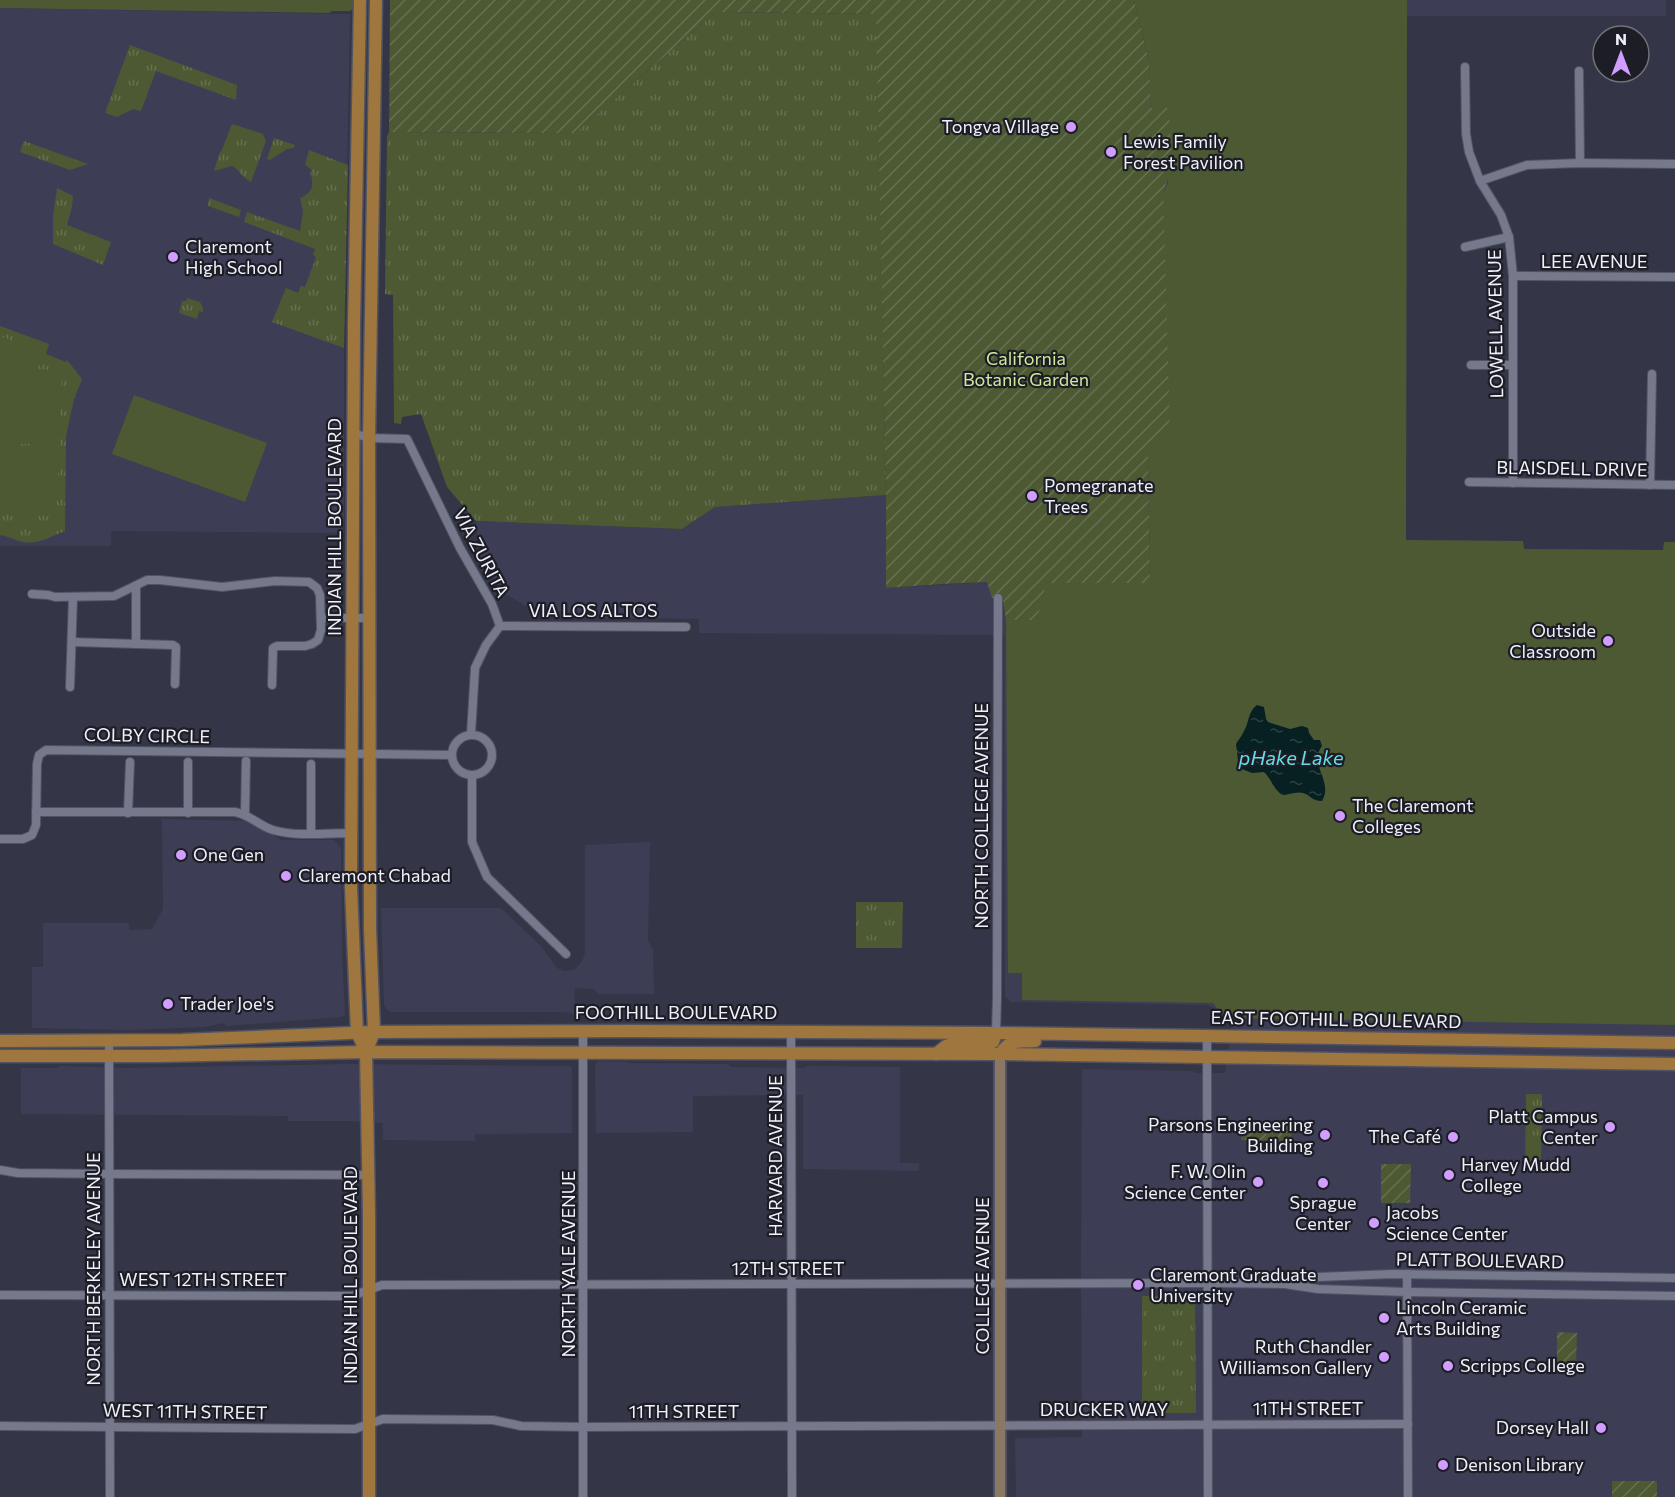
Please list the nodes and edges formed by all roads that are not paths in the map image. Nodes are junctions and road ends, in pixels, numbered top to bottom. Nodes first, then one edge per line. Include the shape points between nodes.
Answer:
1 (360, 0) edge
2 (376, 0) edge
3 (1465, 67) dead end
4 (1579, 71) dead end
5 (1580, 162) junction
6 (1675, 164) edge
7 (1480, 181) junction
8 (1509, 237) junction
9 (1465, 247) dead end
10 (1513, 276) junction
11 (1675, 277) edge
12 (1471, 365) dead end
13 (1512, 365) junction
14 (1652, 374) dead end
15 (353, 433) junction
16 (369, 438) junction
17 (1469, 482) dead end
18 (1512, 483) junction
19 (1650, 485) junction
20 (1675, 485) edge
21 (136, 586) junction
22 (32, 594) dead end
23 (72, 597) junction
24 (998, 598) dead end
25 (321, 618) junction
26 (353, 618) junction
27 (369, 618) junction
28 (500, 626) junction
29 (686, 627) dead end
30 (72, 642) junction
31 (136, 644) junction
32 (175, 684) dead end
33 (272, 685) dead end
34 (70, 687) dead end
35 (471, 734) junction
36 (352, 753) junction
37 (370, 753) junction
38 (451, 755) junction
39 (246, 761) dead end
40 (130, 762) dead end
41 (188, 762) dead end
42 (311, 764) dead end
43 (472, 775) junction
44 (36, 812) junction
45 (128, 813) junction
46 (188, 813) junction
47 (245, 814) junction
48 (311, 833) junction
49 (352, 833) junction
50 (0, 839) edge
51 (566, 954) dead end
52 (583, 1031) junction
53 (791, 1031) junction
54 (357, 1032) junction
55 (374, 1032) junction
56 (996, 1033) junction
57 (1066, 1035) junction
58 (1207, 1037) junction
59 (0, 1041) edge
60 (109, 1041) junction
61 (1675, 1043) edge
62 (366, 1052) junction
63 (584, 1053) junction
64 (791, 1054) junction
65 (936, 1054) junction
66 (1000, 1054) junction
67 (0, 1056) edge
68 (109, 1057) junction
69 (1208, 1057) junction
70 (1675, 1064) edge
71 (0, 1170) edge
72 (109, 1174) junction
73 (368, 1176) junction
74 (1407, 1274) junction
75 (1675, 1278) edge
76 (1208, 1283) junction
77 (791, 1284) junction
78 (1285, 1284) junction
79 (584, 1285) junction
80 (1000, 1285) junction
81 (369, 1291) junction
82 (1407, 1292) junction
83 (0, 1295) edge
84 (109, 1295) junction
85 (1675, 1296) edge
86 (369, 1424) junction
87 (1208, 1424) junction
88 (1408, 1424) junction
89 (1000, 1425) junction
90 (0, 1426) edge
91 (109, 1426) junction
92 (584, 1427) junction
93 (791, 1427) junction
94 (110, 1497) edge
95 (369, 1497) edge
96 (584, 1497) edge
97 (792, 1497) edge
98 (1000, 1497) edge
99 (1208, 1497) edge
100 (1408, 1497) edge

1 - 15 main road, INDIAN HILL BOULEVARD
2 - 16 main road, INDIAN HILL BOULEVARD
3 - 7 street, LOWELL AVENUE via 1466,134
4 - 5 street
5 - 6 street
5 - 7 street via 1527,165
7 - 8 street, LOWELL AVENUE via 1501,215
8 - 9 street
8 - 10 street, LOWELL AVENUE
10 - 11 street, LEE AVENUE
10 - 13 street, LOWELL AVENUE
12 - 13 street
13 - 18 street, LOWELL AVENUE
14 - 19 street
15 - 16 street, VIA ZURITA
15 - 26 main road, INDIAN HILL BOULEVARD
16 - 27 main road, INDIAN HILL BOULEVARD
16 - 28 street, VIA ZURITA via 407,439
17 - 18 street, BLAISDELL DRIVE
18 - 19 street, BLAISDELL DRIVE
19 - 20 street, BLAISDELL DRIVE
21 - 23 street via 114,596
21 - 25 street via 147,580 222,587 275,580 309,582 320,595
21 - 31 street
22 - 23 street
23 - 30 street
24 - 56 street, NORTH COLLEGE AVENUE
25 - 26 street
25 - 33 street via 318,639 312,644 273,648
26 - 27 street
26 - 36 main road, INDIAN HILL BOULEVARD
27 - 37 main road, INDIAN HILL BOULEVARD
28 - 29 street, VIA LOS ALTOS
28 - 35 street, VIA ZURITA via 475,668
30 - 31 street
30 - 34 street
31 - 32 street via 176,647
35 - 38 street via 457,740
35 - 43 street via 486,740 492,755 486,769
36 - 37 street, COLBY CIRCLE
36 - 44 street, COLBY CIRCLE via 46,750 39,755 37,764
36 - 49 main road, INDIAN HILL BOULEVARD
37 - 38 street, COLBY CIRCLE
37 - 55 main road, INDIAN HILL BOULEVARD
38 - 43 street via 457,769
39 - 47 street
40 - 45 street
41 - 46 street
42 - 48 street
43 - 51 street via 472,842 487,877
44 - 45 street
44 - 50 street, COLBY CIRCLE via 32,835
45 - 46 street
46 - 47 street
47 - 48 street via 270,830
48 - 49 street
49 - 54 main road, INDIAN HILL BOULEVARD
52 - 53 main road, FOOTHILL BOULEVARD
52 - 55 main road, FOOTHILL BOULEVARD
52 - 63 street, NORTH YALE AVENUE
53 - 56 main road, FOOTHILL BOULEVARD
53 - 64 street, HARVARD AVENUE
54 - 55 main road, FOOTHILL BOULEVARD
54 - 60 main road, FOOTHILL BOULEVARD
54 - 62 main road, INDIAN HILL BOULEVARD
55 - 62 main road, INDIAN HILL BOULEVARD
56 - 57 main road, EAST FOOTHILL BOULEVARD
56 - 65 main road via 988,1044 951,1044
57 - 58 main road, EAST FOOTHILL BOULEVARD
57 - 66 main road via 1047,1041 1012,1042
58 - 61 main road, EAST FOOTHILL BOULEVARD
58 - 69 street
59 - 60 main road
60 - 68 street, NORTH BERKELEY AVENUE
62 - 63 main road
62 - 68 main road
62 - 73 main road, INDIAN HILL BOULEVARD
63 - 64 main road
63 - 79 street, NORTH YALE AVENUE
64 - 65 main road
64 - 77 street, HARVARD AVENUE
65 - 66 main road
66 - 69 main road
66 - 80 street, COLLEGE AVENUE
67 - 68 main road
68 - 72 street, NORTH BERKELEY AVENUE
69 - 70 main road
69 - 76 street
71 - 72 street
72 - 73 street
72 - 84 street, NORTH BERKELEY AVENUE
73 - 81 main road, INDIAN HILL BOULEVARD
74 - 75 street, PLATT BOULEVARD
74 - 78 street, PLATT BOULEVARD via 1318,1277
74 - 82 street
76 - 78 street, PLATT BOULEVARD
76 - 80 street, 12TH STREET
76 - 87 street
77 - 79 street, 12TH STREET
77 - 80 street, 12TH STREET
77 - 93 street, HARVARD AVENUE
78 - 82 street, PLATT BOULEVARD
79 - 81 street, 12TH STREET via 382,1286
79 - 92 street, NORTH YALE AVENUE
80 - 89 street, COLLEGE AVENUE
81 - 84 street, WEST 12TH STREET via 352,1296
81 - 86 main road, INDIAN HILL BOULEVARD
82 - 85 street, PLATT BOULEVARD
82 - 88 street
83 - 84 street, WEST 12TH STREET
84 - 91 street, NORTH BERKELEY AVENUE
86 - 91 street, WEST 11TH STREET via 355,1429
86 - 92 street, 11TH STREET via 383,1419 493,1420 521,1426
86 - 95 main road, INDIAN HILL BOULEVARD
87 - 88 street, 11TH STREET
87 - 89 street, DRUCKER WAY
87 - 99 street
88 - 100 street
89 - 93 street, 11TH STREET
89 - 98 street, COLLEGE AVENUE
90 - 91 street, WEST 11TH STREET
91 - 94 street, NORTH BERKELEY AVENUE
92 - 93 street, 11TH STREET
92 - 96 street, NORTH YALE AVENUE
93 - 97 street, HARVARD AVENUE

